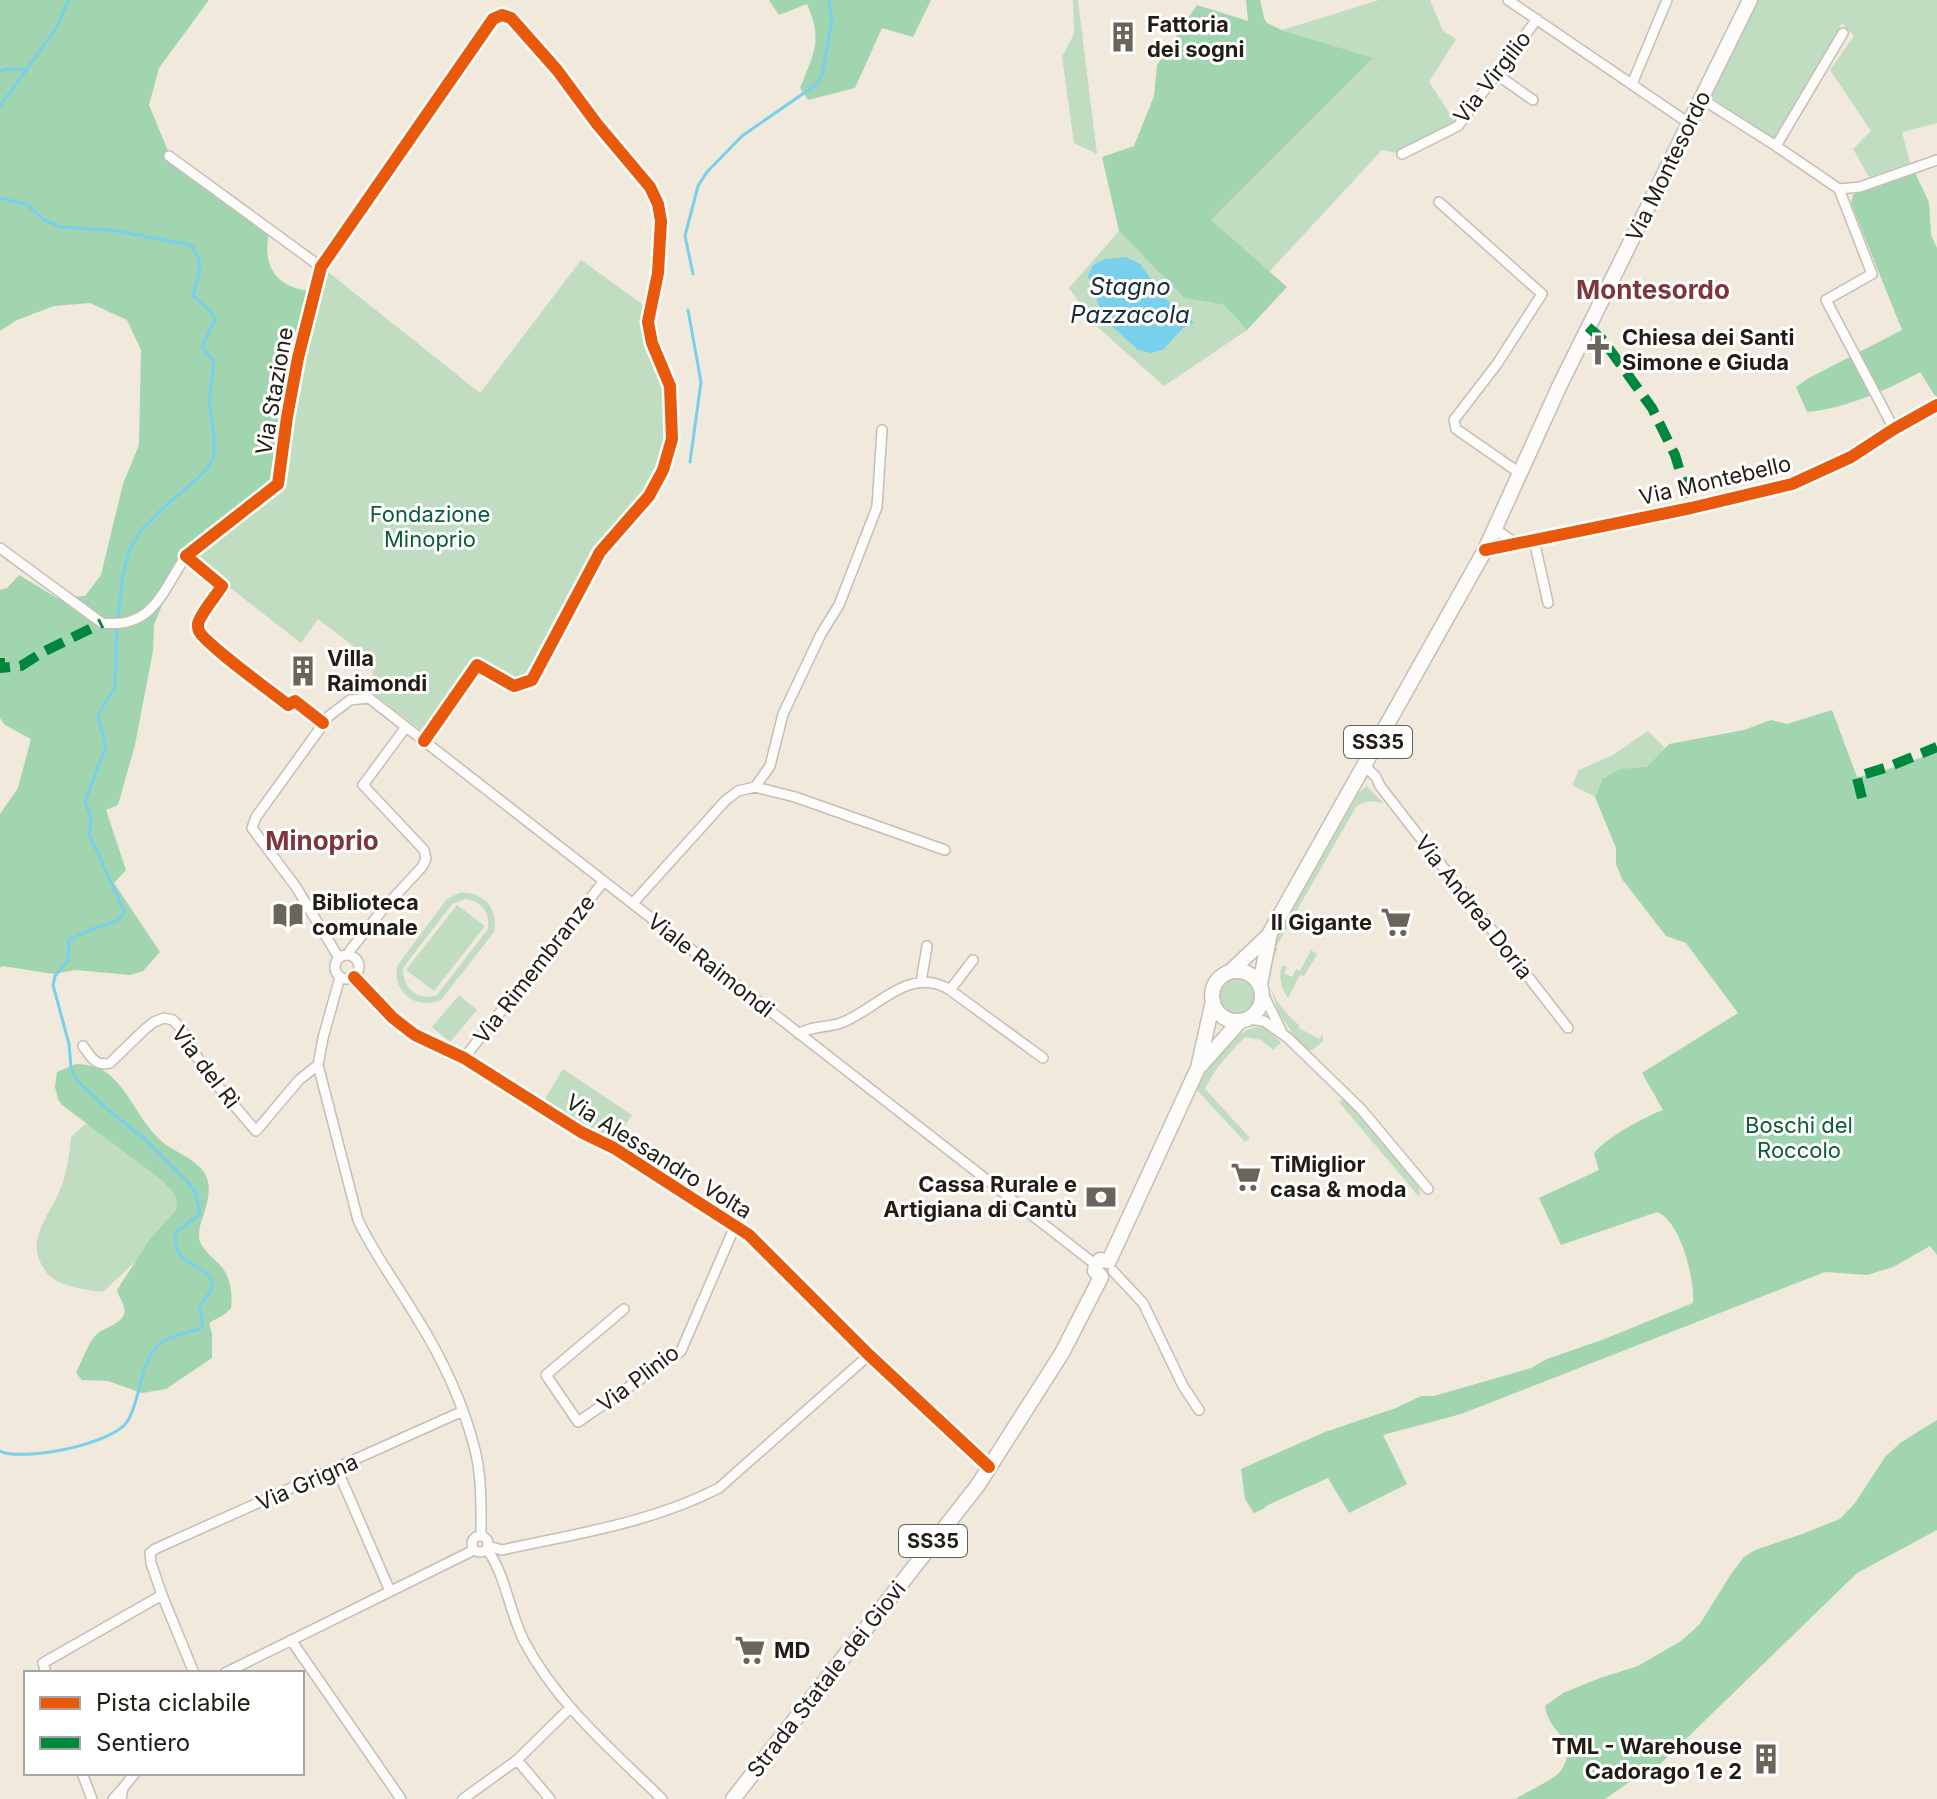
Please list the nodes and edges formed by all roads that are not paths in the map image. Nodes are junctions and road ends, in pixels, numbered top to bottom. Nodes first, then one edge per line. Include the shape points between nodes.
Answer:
1 (1508, 0) edge
2 (1667, 0) edge
3 (1750, 0) edge
4 (1537, 19) junction
5 (1843, 33) dead end
6 (1496, 74) junction
7 (1632, 84) junction
8 (1702, 99) junction
9 (1533, 100) dead end
10 (1690, 124) junction
11 (1776, 146) junction
12 (1402, 154) dead end
13 (169, 156) dead end
14 (1937, 160) edge
15 (1839, 189) junction
16 (1439, 202) dead end
17 (321, 267) junction
18 (1937, 405) edge
19 (1894, 429) junction
20 (882, 430) dead end
21 (1521, 474) junction
22 (1495, 529) junction
23 (1534, 540) junction
24 (1523, 542) junction
25 (0, 548) edge
26 (1485, 550) junction
27 (186, 556) junction
28 (1548, 603) dead end
29 (323, 723) junction
30 (406, 727) junction
31 (424, 741) junction
32 (1363, 769) junction
33 (755, 787) junction
34 (945, 850) dead end
35 (604, 881) junction
36 (633, 903) junction
37 (1270, 933) junction
38 (927, 946) dead end
39 (344, 957) junction
40 (973, 960) dead end
41 (1231, 971) junction
42 (340, 977) junction
43 (354, 977) junction
44 (921, 982) junction
45 (1261, 988) junction
46 (950, 990) junction
47 (1213, 1001) junction
48 (1243, 1020) junction
49 (1568, 1028) dead end
50 (1283, 1033) junction
51 (799, 1034) junction
52 (83, 1046) dead end
53 (464, 1058) junction
54 (1043, 1058) dead end
55 (318, 1065) junction
56 (1198, 1068) junction
57 (1428, 1189) dead end
58 (735, 1226) junction
59 (1105, 1268) junction
60 (624, 1309) dead end
61 (869, 1355) junction
62 (1199, 1410) dead end
63 (463, 1411) junction
64 (989, 1467) junction
65 (337, 1469) junction
66 (481, 1536) junction
67 (488, 1548) junction
68 (474, 1550) junction
69 (390, 1591) junction
70 (162, 1595) junction
71 (291, 1640) junction
72 (45, 1668) edge
73 (193, 1671) edge
74 (229, 1671) edge
75 (570, 1708) junction
76 (517, 1760) junction
77 (83, 1775) edge
78 (134, 1775) edge
79 (122, 1794) edge
80 (92, 1799) edge
81 (113, 1799) edge
82 (401, 1799) edge
83 (463, 1799) edge
84 (550, 1799) edge
85 (662, 1799) edge
86 (733, 1799) edge

1 - 4 street
2 - 7 street
3 - 8 main road, Via Montesordo / SS35
4 - 6 street, Via Virgilio
4 - 7 street
5 - 11 street
6 - 9 street
6 - 12 street, Via Virgilio via 1458,126
7 - 10 street
8 - 10 main road, Via Montesordo / SS35
8 - 11 street
10 - 21 main road, Via Montesordo / SS35
11 - 15 street
13 - 17 street
14 - 15 street via 1860,187
15 - 19 street via 1872,274 1826,300
16 - 21 street via 1542,294 1454,420 1456,429
17 - 27 street, Via Stazione via 298,358 278,484
17 - 31 street via 493,19 502,15 511,18 557,70 658,204 658,273 648,322 670,386 672,439 663,470 649,496 600,552 532,680 514,686 477,665
18 - 19 street, Via Montebello
19 - 23 street, Via Montebello via 1851,457 1792,484
20 - 33 street via 877,507 839,605 783,714 770,766
21 - 22 main road, Via Montesordo / SS35
22 - 24 street
22 - 26 main road, Via Montesordo / SS35
23 - 24 street, Via Montebello
23 - 28 street
24 - 26 street, Via Montebello
25 - 27 street, Via Stazione via 102,623 117,625 152,608
26 - 32 main road, SS35
27 - 29 street via 222,586 198,624 201,634 288,705 295,701
29 - 30 street, Viale Raimondi via 350,700 369,698
29 - 39 street, Viale Raimondi via 252,828
30 - 31 street, Viale Raimondi
30 - 39 street via 363,785 424,850 426,859
31 - 35 street, Viale Raimondi
32 - 37 main road, SS35
32 - 49 street, Via Andrea Doria
33 - 34 street
33 - 36 street via 726,800
35 - 36 street, Viale Raimondi
35 - 53 street, Via Rimembranze
36 - 51 street, Viale Raimondi
37 - 41 main road, SS35
37 - 45 main road, SS35
38 - 44 street
39 - 42 street via 335,968
39 - 43 street via 359,964
40 - 46 street
41 - 45 main road via 1247,973
41 - 47 main road, SS35 via 1213,987
42 - 43 street
42 - 55 street
43 - 53 street, Via Alessandro Volta via 415,1035
44 - 46 street
44 - 51 street via 889,994 848,1020
45 - 48 main road, SS35 via 1259,1009
45 - 50 street
46 - 54 street
47 - 48 main road via 1226,1018
47 - 56 main road, Strada Statale dei Giovi / SS35
48 - 50 street via 1264,1021
48 - 56 main road, Strada Statale dei Giovi / SS35
50 - 57 street via 1361,1109
51 - 59 street, Viale Raimondi
52 - 55 street, Via del Rì via 94,1062 110,1063 154,1022 173,1020 205,1071 256,1131
53 - 58 street, Via Alessandro Volta
55 - 63 street via 358,1220 443,1364
56 - 59 main road, Strada Statale dei Giovi / SS35
58 - 60 street, Via Plinio via 681,1351 578,1422 546,1375
58 - 61 street, Via Alessandro Volta
59 - 62 street, Viale Raimondi via 1143,1303
59 - 64 main road, Strada Statale dei Giovi / SS35 via 1062,1353
61 - 64 street, Via Alessandro Volta
61 - 67 street via 719,1488 695,1501 634,1522 502,1550
63 - 65 street, Via Grigna
63 - 66 street via 476,1452
64 - 86 main road, Strada Statale dei Giovi / SS35
65 - 69 street
65 - 70 street, Via Grigna via 155,1549 151,1563
66 - 67 street
66 - 68 street via 473,1540
67 - 68 street
67 - 75 street via 522,1638
68 - 69 street
69 - 71 street
70 - 72 street
70 - 73 street
71 - 74 street
71 - 82 street
75 - 76 street
75 - 85 street
76 - 83 street
76 - 84 street
77 - 80 street
78 - 79 street
79 - 81 street

